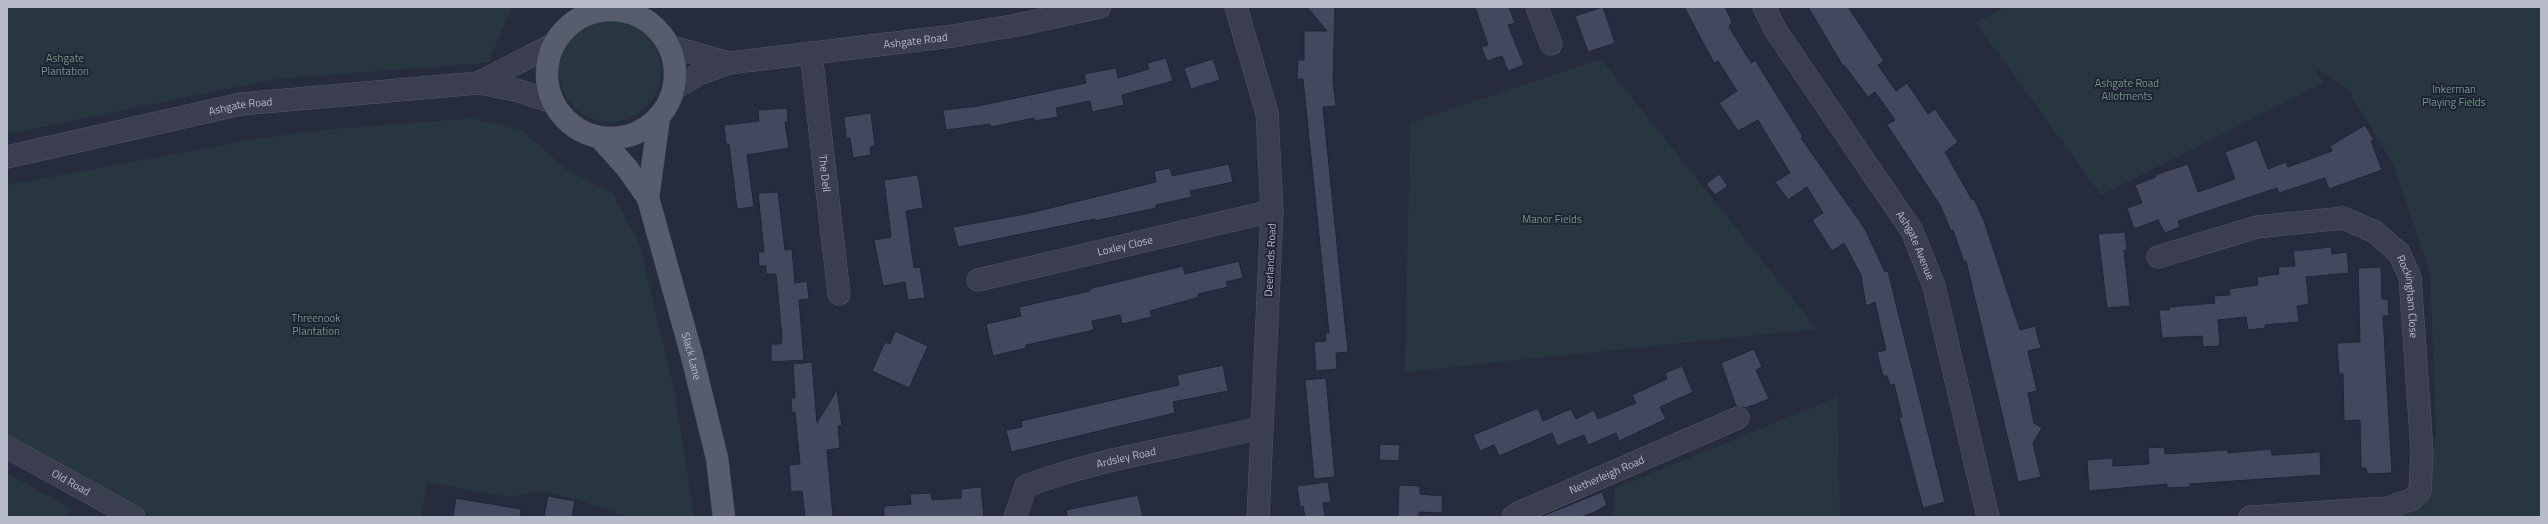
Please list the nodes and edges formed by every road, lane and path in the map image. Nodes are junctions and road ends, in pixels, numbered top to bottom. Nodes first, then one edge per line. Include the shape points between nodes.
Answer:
1 (1100, 7) edge
2 (1236, 7) edge
3 (1537, 7) edge
4 (1764, 7) edge
5 (618, 8) edge
6 (581, 12) edge
7 (554, 44) junction
8 (1551, 44) dead end
9 (669, 46) junction
10 (812, 53) junction
11 (729, 63) junction
12 (478, 83) junction
13 (674, 89) junction
14 (553, 102) junction
15 (659, 117) junction
16 (600, 138) junction
17 (7, 157) edge
18 (648, 198) junction
19 (1272, 211) junction
20 (2158, 257) dead end
21 (978, 280) dead end
22 (839, 294) dead end
23 (1738, 418) dead end
24 (1262, 428) junction
25 (7, 447) edge
26 (2358, 514) edge
27 (134, 517) edge
28 (724, 517) edge
29 (1014, 517) edge
30 (1258, 517) edge
31 (1513, 517) edge
32 (1988, 517) edge
33 (2250, 517) edge

1 - 10 street, Ashgate Road via 1017,26
2 - 19 street, Deerlands Road via 1267,113
3 - 8 street
4 - 32 street, Ashgate Avenue via 1776,31 1912,231 1934,286
5 - 6 main road
5 - 9 main road via 649,21 661,32
6 - 7 main road
7 - 12 street, Ashgate Road
7 - 14 main road via 547,63 547,83
9 - 11 street, Ashgate Road
9 - 13 main road via 674,60
10 - 11 street, Ashgate Road
10 - 22 street, The Dell
11 - 13 street, Ashgate Road via 699,74
12 - 14 street, Ashgate Road via 516,90
12 - 17 street, Ashgate Road via 241,104
13 - 15 main road
14 - 16 main road via 572,126
15 - 16 main road via 647,128 632,135
15 - 18 main road, Slack Lane
16 - 18 main road, Slack Lane via 627,168
18 - 28 main road, Slack Lane via 717,458
19 - 21 street, Loxley Close
19 - 24 street, Deerlands Road
20 - 26 street, Rockingham Close via 2257,227 2343,218 2375,232 2399,253 2410,277 2421,436 2420,491 2412,499
23 - 31 street, Netherleigh Road via 1696,426
24 - 29 street, Ardsley Road via 1065,471 1026,486
24 - 30 street, Deerlands Road
25 - 27 street, Old Road
26 - 33 street

